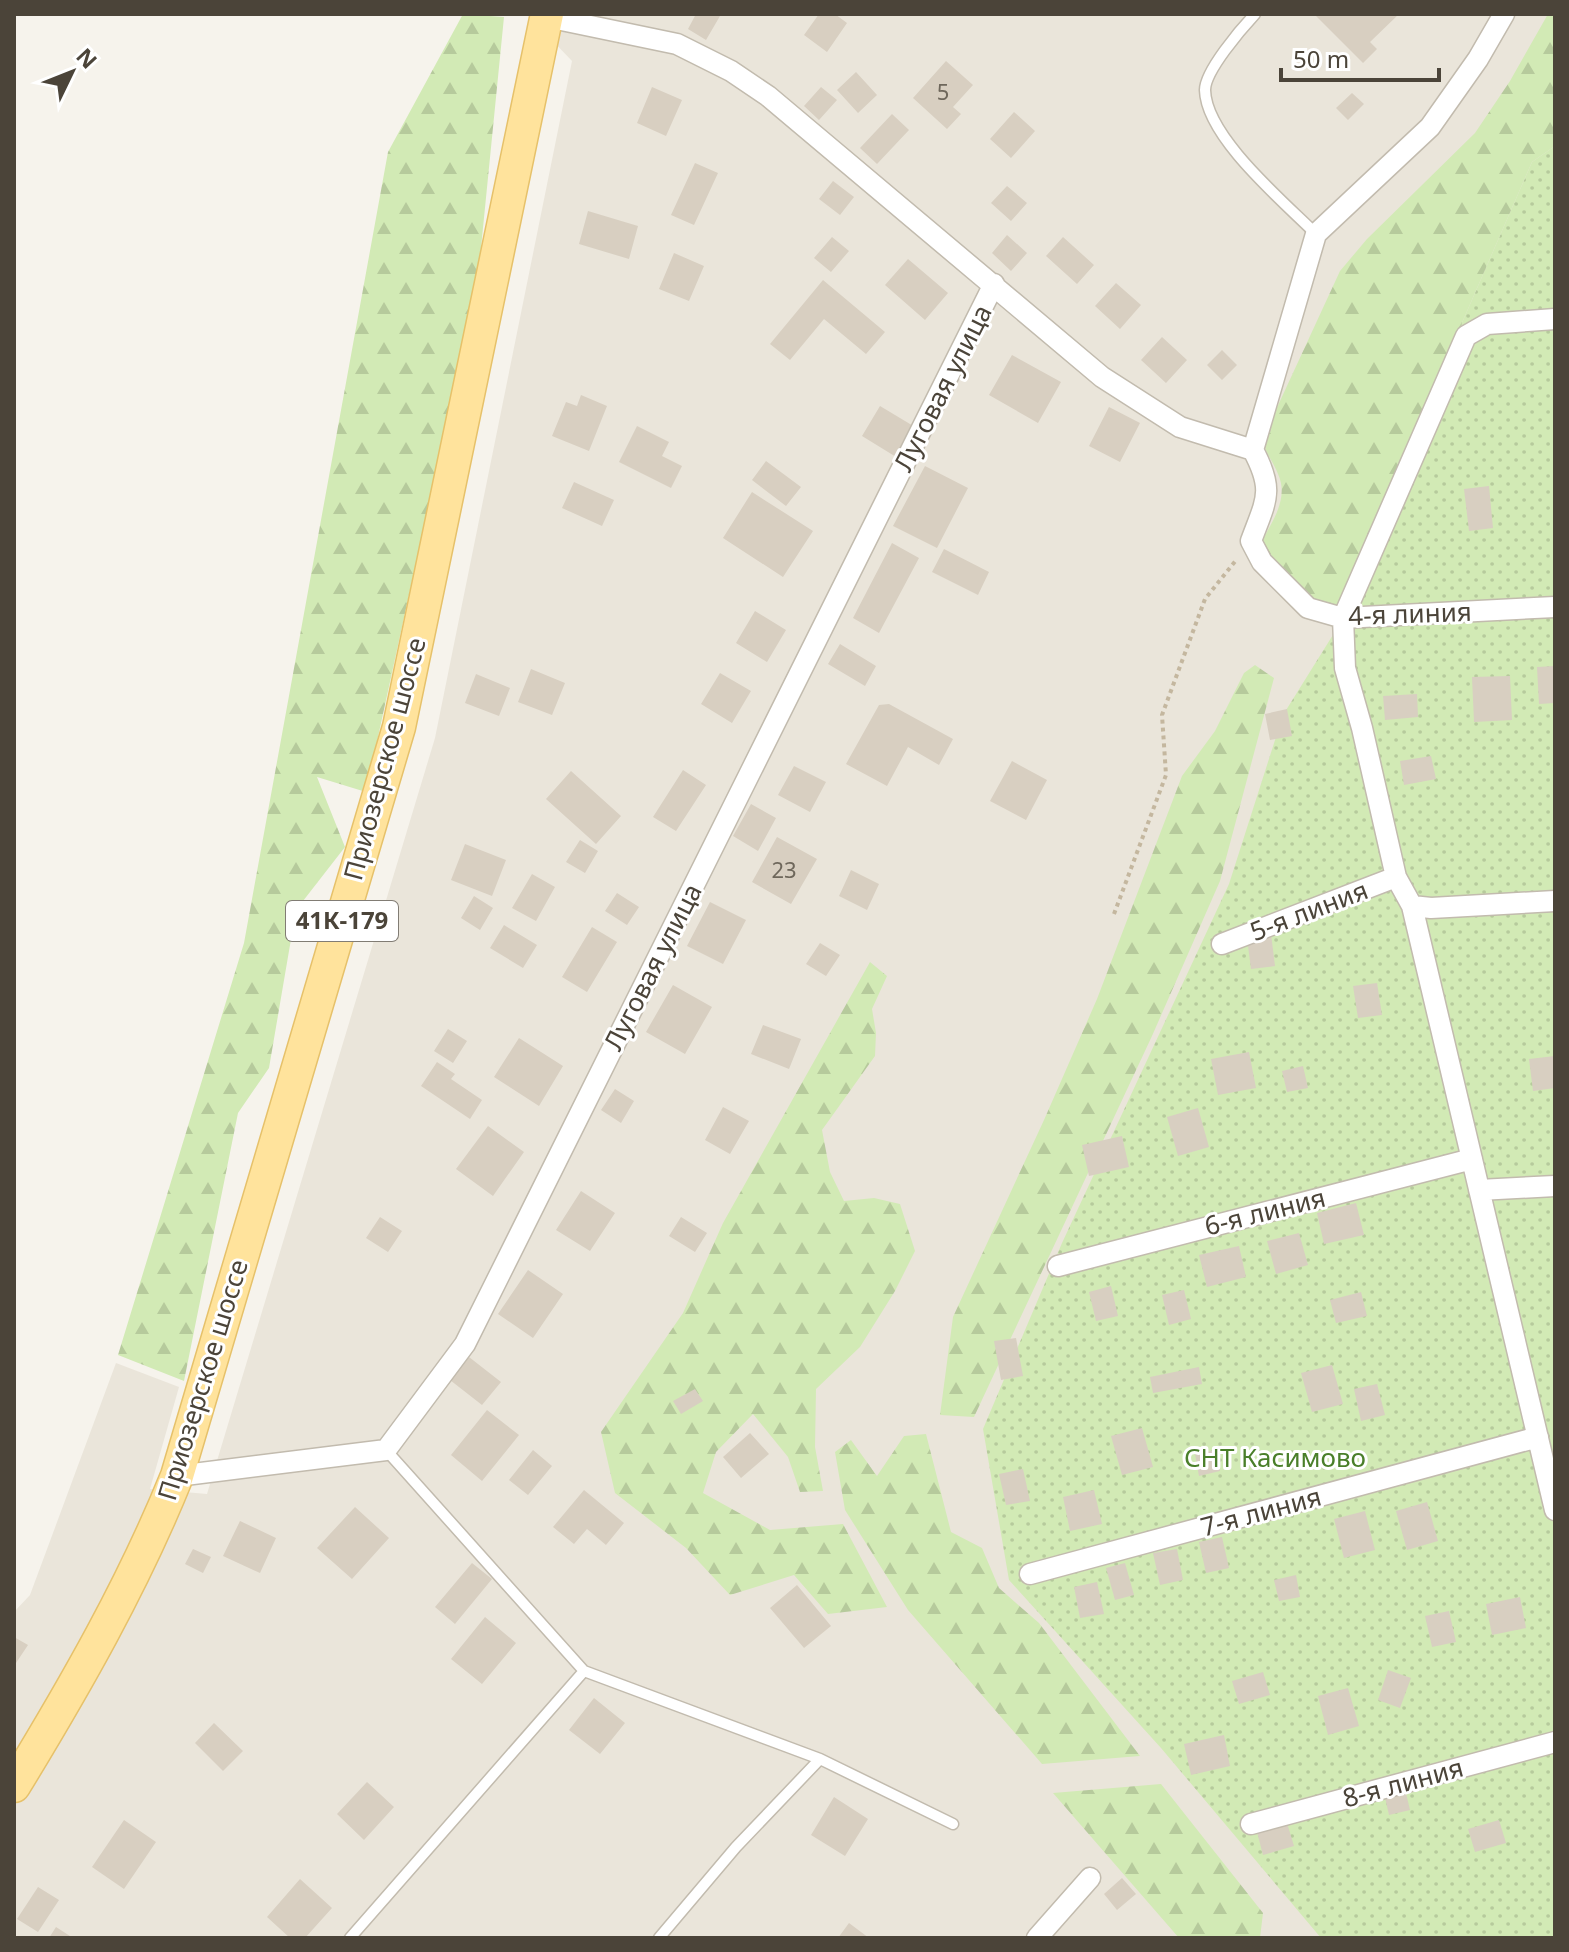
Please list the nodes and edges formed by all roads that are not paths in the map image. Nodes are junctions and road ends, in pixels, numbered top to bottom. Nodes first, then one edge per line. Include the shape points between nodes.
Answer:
1 (1255, 14) edge
2 (1504, 14) edge
3 (547, 15) edge
4 (1316, 234) junction
5 (994, 284) junction
6 (1555, 319) edge
7 (1253, 450) junction
8 (1555, 607) edge
9 (1343, 618) junction
10 (1396, 877) junction
11 (1555, 901) edge
12 (1412, 906) junction
13 (1222, 944) dead end
14 (1472, 1159) junction
15 (1555, 1186) edge
16 (1479, 1190) junction
17 (1058, 1266) dead end
18 (1538, 1437) junction
19 (386, 1450) junction
20 (177, 1476) junction
21 (1551, 1476) edge
22 (1555, 1510) edge
23 (1030, 1574) dead end
24 (584, 1671) junction
25 (1555, 1742) edge
26 (820, 1759) junction
27 (14, 1786) edge
28 (953, 1824) dead end
29 (1251, 1824) dead end
30 (1090, 1878) dead end
31 (350, 1938) edge
32 (659, 1938) edge
33 (1037, 1938) edge

1 - 4 lane via 1217,60 1205,89 1215,125 1244,163
2 - 4 street via 1430,127
3 - 5 street, Луговая улица via 677,44 731,71
3 - 20 main road, Приозерское шоссе / 41К-179 via 399,727
4 - 7 street
5 - 7 street, Луговая улица via 1115,386 1180,427
5 - 19 street, Луговая улица via 465,1344
6 - 9 street via 1487,324 1466,336
7 - 9 street, 4-я линия via 1266,476 1267,497 1251,541 1262,562 1308,608
8 - 9 street, 4-я линия
9 - 10 street via 1345,668
10 - 12 street
10 - 13 street, 5-я линия
11 - 12 street
12 - 14 street
14 - 16 street
14 - 17 street, 6-я линия
15 - 16 street
16 - 18 street
18 - 21 street
18 - 23 street, 7-я линия
19 - 20 street
19 - 24 lane
20 - 27 main road, Приозерское шоссе / 41К-179 via 95,1651
21 - 22 street
24 - 26 lane
24 - 31 lane
25 - 29 street, 8-я линия
26 - 28 lane
26 - 32 lane
30 - 33 street

